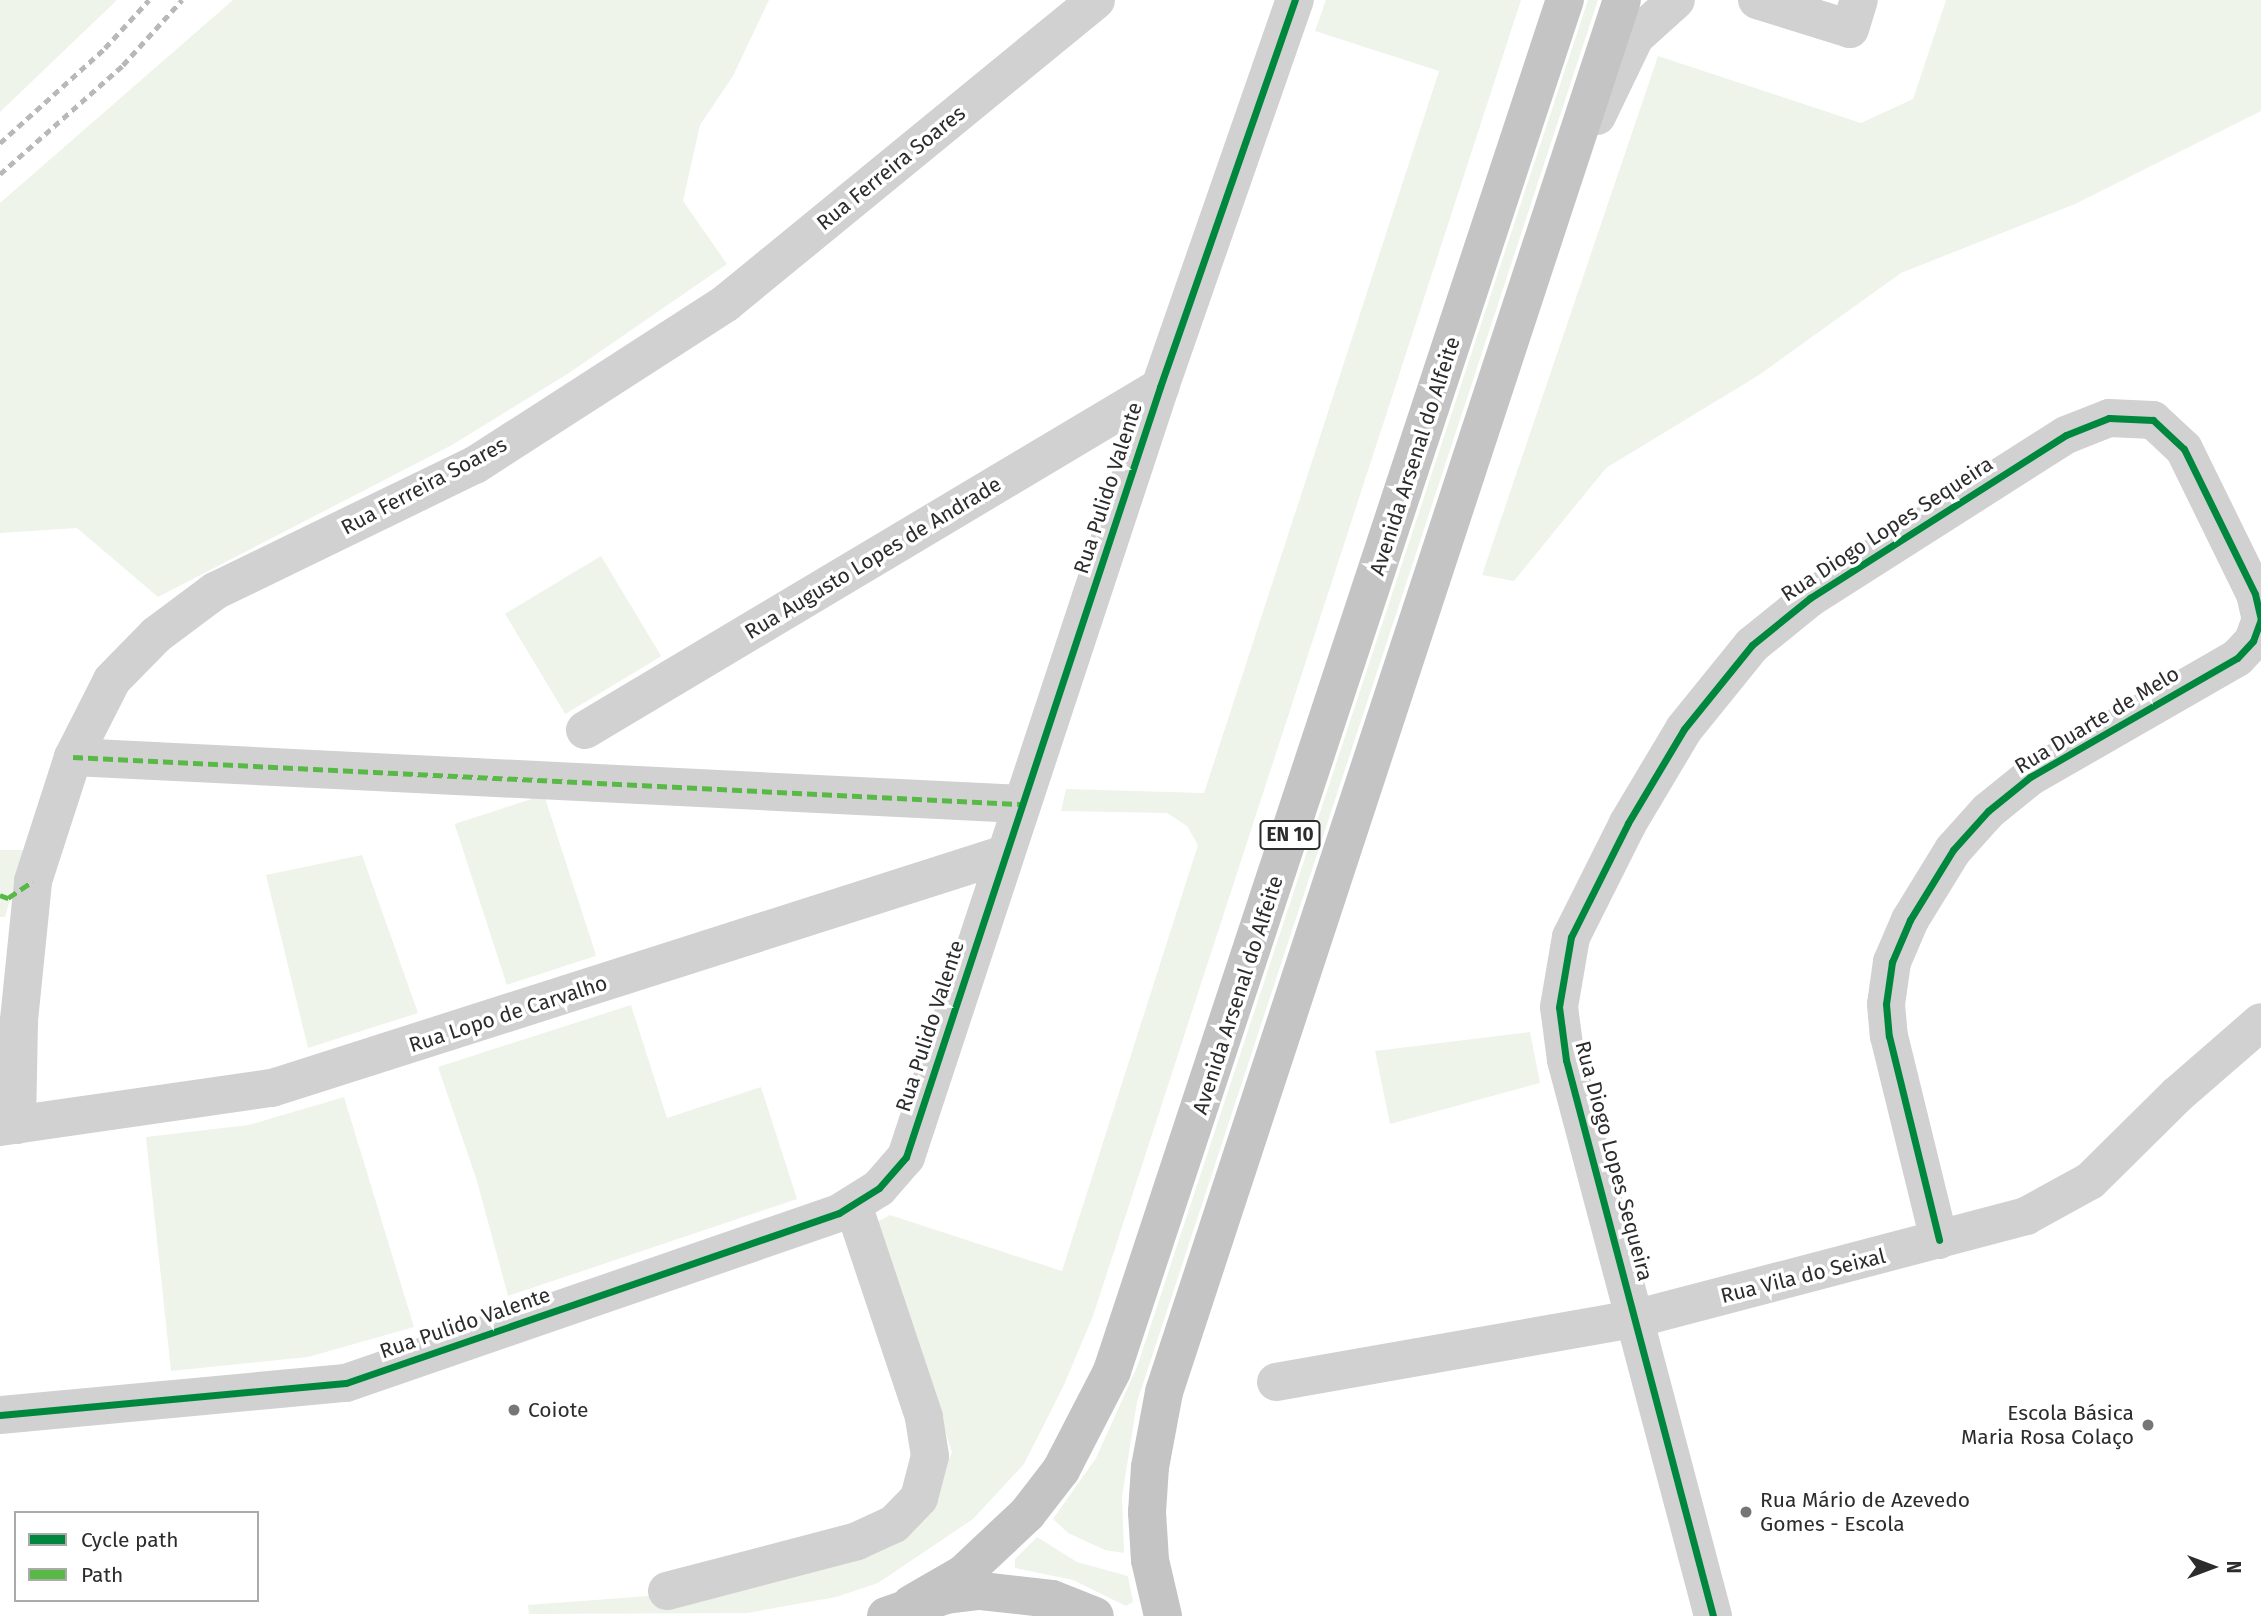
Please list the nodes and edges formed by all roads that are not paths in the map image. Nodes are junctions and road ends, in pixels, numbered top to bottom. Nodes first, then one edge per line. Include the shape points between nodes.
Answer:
1 (1096, 0) edge
2 (1565, 0) edge
3 (1622, 0) edge
4 (1676, 0) edge
5 (1757, 0) edge
6 (1859, 0) edge
7 (1291, 7) edge
8 (1550, 216) junction
9 (1160, 387) junction
10 (2217, 516) joint
11 (585, 730) dead end
12 (73, 757) junction
13 (1021, 804) junction
14 (1005, 854) junction
15 (2261, 1022) edge
16 (9, 1126) edge
17 (852, 1205) junction
18 (1940, 1240) junction
19 (1638, 1318) junction
20 (1276, 1382) dead end
21 (0, 1415) edge
22 (667, 1591) dead end
23 (898, 1610) edge
24 (1095, 1616) edge
25 (1163, 1616) edge
26 (1713, 1616) edge

1 - 12 street, Rua Ferreira Soares via 726,303 475,465 215,591 156,635 113,680
2 - 23 main road, Avenida Arsenal do Alfeite / EN 10 via 1112,1371 1061,1469 1027,1514 963,1574
3 - 8 main road, EN 10
4 - 8 street via 1635,37
5 - 6 street via 1850,29
7 - 9 street, Rua Pulido Valente
8 - 25 main road, EN 10 via 1164,1392 1147,1512 1150,1560
9 - 11 street, Rua Augusto Lopes de Andrade
9 - 13 street, Rua Pulido Valente
10 - 18 street, Rua Duarte de Melo via 2255,594 2261,619 2253,641 2237,658 2030,777 1988,811 1946,862 1910,920 1892,962 1886,1004 1889,1036
10 - 19 street, Rua Diogo Lopes Sequeira via 2184,449 2169,431 2153,420 2132,416 2087,424 1779,621 1752,645 1684,729 1628,823 1571,937 1559,1007 1566,1060
12 - 13 street
12 - 16 street, Rua Ferreira Soares via 33,881
13 - 14 street, Rua Pulido Valente
14 - 16 street, Rua Lopo de Carvalho via 272,1088
14 - 17 street, Rua Pulido Valente via 906,1157 879,1188
15 - 18 street, Rua Vila do Seixal via 2177,1095 2090,1181 2026,1216
17 - 21 street, Rua Pulido Valente via 346,1383
17 - 22 street via 924,1417 930,1456 919,1498 894,1524 857,1541
18 - 19 street, Rua Vila do Seixal
19 - 20 street, Rua Vila do Seixal
19 - 26 street, Rua Diogo Lopes Sequeira
23 - 24 main road via 981,1591 1017,1592 1052,1599

